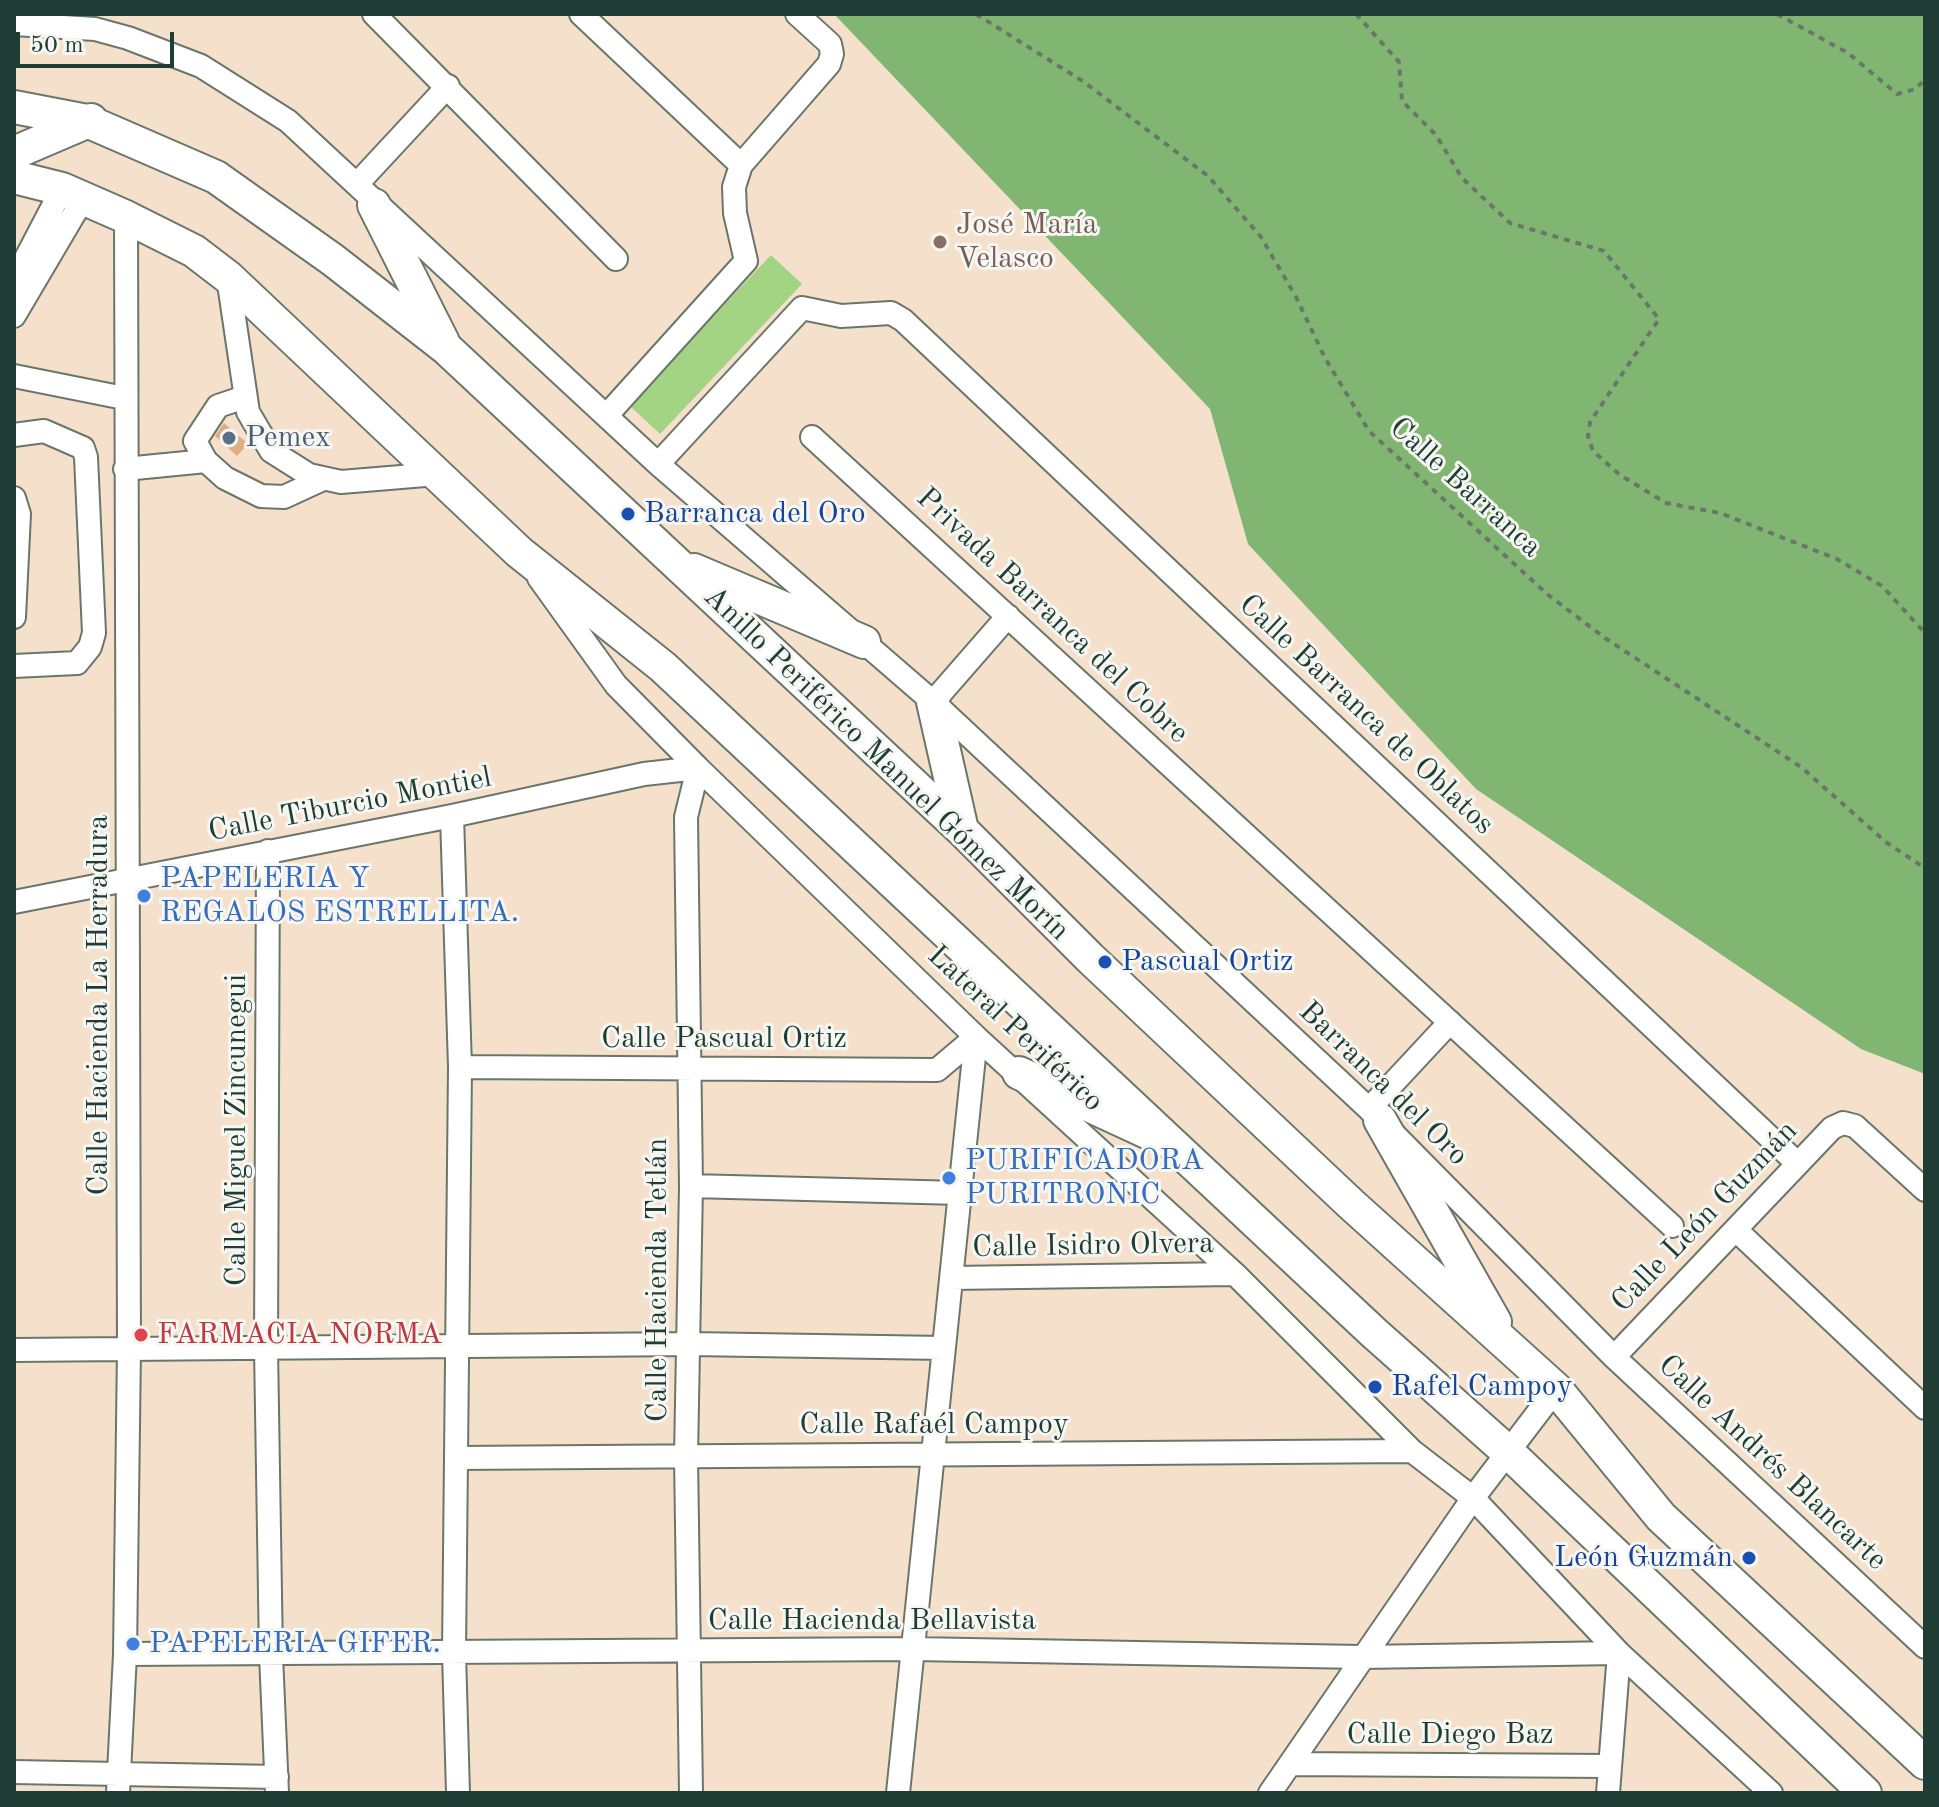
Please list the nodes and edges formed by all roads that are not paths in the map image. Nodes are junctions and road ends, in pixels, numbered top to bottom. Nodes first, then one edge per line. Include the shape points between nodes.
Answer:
1 (374, 14) edge
2 (581, 14) edge
3 (797, 14) edge
4 (26, 21) edge
5 (448, 86) junction
6 (14, 107) edge
7 (87, 121) junction
8 (14, 153) edge
9 (741, 165) junction
10 (14, 177) edge
11 (73, 194) junction
12 (366, 195) junction
13 (126, 217) junction
14 (616, 259) dead end
15 (228, 277) junction
16 (14, 281) edge
17 (14, 316) edge
18 (447, 349) junction
19 (14, 376) edge
20 (245, 397) junction
21 (124, 398) junction
22 (607, 415) junction
23 (15, 431) edge
24 (812, 437) dead end
25 (206, 461) junction
26 (658, 464) junction
27 (125, 469) junction
28 (437, 474) junction
29 (323, 479) junction
30 (14, 498) edge
31 (519, 552) junction
32 (673, 562) junction
33 (1008, 616) junction
34 (14, 617) edge
35 (864, 642) junction
36 (14, 666) edge
37 (933, 702) junction
38 (698, 768) junction
39 (452, 816) junction
40 (962, 830) junction
41 (268, 851) junction
42 (130, 880) junction
43 (14, 902) edge
44 (1450, 1022) junction
45 (976, 1037) junction
46 (460, 1067) junction
47 (688, 1068) junction
48 (1019, 1073) junction
49 (1374, 1115) junction
50 (1176, 1145) junction
51 (1797, 1163) junction
52 (691, 1186) junction
53 (1925, 1190) edge
54 (960, 1193) junction
55 (1672, 1226) dead end
56 (1736, 1230) junction
57 (1235, 1274) junction
58 (951, 1278) junction
59 (690, 1344) junction
60 (457, 1347) junction
61 (266, 1348) junction
62 (944, 1348) junction
63 (129, 1349) junction
64 (1510, 1349) junction
65 (14, 1350) edge
66 (1614, 1357) junction
67 (1556, 1389) junction
68 (1925, 1408) edge
69 (1412, 1451) junction
70 (1509, 1453) junction
71 (933, 1455) junction
72 (686, 1457) junction
73 (457, 1458) junction
74 (1473, 1498) junction
75 (1925, 1647) edge
76 (913, 1649) junction
77 (690, 1650) junction
78 (454, 1653) junction
79 (1619, 1653) junction
80 (125, 1654) junction
81 (271, 1655) junction
82 (1361, 1657) junction
83 (1925, 1763) edge
84 (1290, 1764) junction
85 (1610, 1766) junction
86 (14, 1772) edge
87 (119, 1784) edge
88 (233, 1785) edge
89 (277, 1785) edge
90 (458, 1793) edge
91 (691, 1793) edge
92 (898, 1793) edge
93 (1270, 1793) edge
94 (1608, 1793) edge
95 (1771, 1793) edge
96 (1865, 1793) edge

1 - 5 street
2 - 9 street
3 - 9 street via 830,44 829,64
4 - 12 street via 95,29 201,66 288,121
5 - 12 street
5 - 14 street
6 - 7 highway, Anillo Periférico Manuel Gómez Morín
7 - 8 highway
7 - 18 highway, Anillo Periférico Manuel Gómez Morín via 216,177
9 - 22 street via 734,187 735,213 746,261
10 - 11 highway
11 - 13 highway
11 - 16 street
11 - 17 street
12 - 18 highway
12 - 22 street, Barranca del Oro
13 - 15 highway via 194,251
13 - 21 street, Calle Hacienda La Herradura
15 - 20 street
15 - 28 highway
18 - 32 highway, Anillo Periférico Manuel Gómez Morín
19 - 21 street
20 - 25 street via 218,406 195,441
20 - 29 street via 254,426 271,451 295,469
21 - 27 street, Calle Hacienda La Herradura
22 - 26 street, Barranca del Oro
23 - 36 street via 44,431 83,448 94,633 77,663
24 - 33 street, Privada Barranca del Cobre
25 - 27 street
25 - 29 street via 225,478 261,496 284,497
26 - 35 street, Barranca del Oro
26 - 51 street, Calle Barranca de Oblatos via 802,308 841,316 891,313 903,320
27 - 42 street, Calle Hacienda La Herradura
28 - 29 street via 360,482
28 - 31 highway
30 - 34 street via 19,514
31 - 38 street, Lateral Periférico via 616,685
31 - 50 highway via 663,667
32 - 35 highway
32 - 40 highway, Anillo Periférico Manuel Gómez Morín
33 - 37 street
33 - 44 street, Privada Barranca del Cobre
35 - 37 street, Barranca del Oro
37 - 40 highway
37 - 49 street, Barranca del Oro
38 - 39 street, Calle Tiburcio Montiel via 644,774
38 - 45 street, Lateral Periférico
38 - 47 street, Calle Hacienda Tetlán via 686,817
39 - 41 street, Calle Tiburcio Montiel
39 - 46 street
40 - 64 highway, Anillo Periférico Manuel Gómez Morín via 1090,958
41 - 42 street, Calle Tiburcio Montiel
41 - 61 street, Calle Miguel Zincunegui
42 - 43 street, Calle Tiburcio Montiel
42 - 63 street, Calle Hacienda La Herradura
44 - 49 street
44 - 55 street, Privada Barranca del Cobre
45 - 47 street, Calle Pascual Ortiz via 937,1070
45 - 48 street, Lateral Periférico
45 - 54 street
46 - 47 street, Calle Pascual Ortiz
46 - 60 street
47 - 52 street, Calle Hacienda Tetlán
48 - 50 highway
48 - 57 street, Lateral Periférico
49 - 64 highway
49 - 66 street, Barranca del Oro
50 - 70 highway
51 - 53 street, Calle León Guzmán via 1843,1123 1855,1126
51 - 56 street, Calle León Guzmán
52 - 54 street
52 - 59 street, Calle Hacienda Tetlán
54 - 58 street
56 - 66 street, Calle León Guzmán
56 - 68 street
57 - 58 street, Calle Isidro Olvera
57 - 69 street, Lateral Periférico
58 - 62 street
59 - 60 street
59 - 62 street
59 - 72 street, Calle Hacienda Tetlán
60 - 61 street
60 - 73 street
61 - 63 street
61 - 81 street, Calle Miguel Zincunegui
62 - 71 street
63 - 65 street
63 - 80 street, Calle Hacienda La Herradura
64 - 67 highway, Anillo Periférico Manuel Gómez Morín
66 - 75 street, Calle Andrés Blancarte
67 - 70 street
67 - 83 highway, Anillo Periférico Manuel Gómez Morín via 1661,1517
69 - 71 street, Calle Rafaél Campoy
69 - 74 street, Lateral Periférico
70 - 74 street
70 - 96 highway
71 - 72 street, Calle Rafaél Campoy
71 - 76 street
72 - 73 street, Calle Rafaél Campoy
72 - 77 street, Calle Hacienda Tetlán
73 - 78 street
74 - 79 street, Lateral Periférico
74 - 82 street
76 - 77 street, Calle Hacienda Bellavista
76 - 82 street, Calle Hacienda Bellavista
76 - 92 street
77 - 78 street, Calle Hacienda Bellavista
77 - 91 street, Calle Hacienda Tetlán
78 - 81 street, Calle Hacienda Bellavista
78 - 90 street
79 - 82 street, Calle Hacienda Bellavista
79 - 85 street
79 - 95 street, Lateral Periférico
80 - 81 street, Calle Hacienda Bellavista
80 - 87 street, Calle Hacienda La Herradura
81 - 89 street, Calle Miguel Zincunegui
82 - 84 street
84 - 85 street, Calle Diego Baz
84 - 93 street
85 - 94 street
86 - 87 street
87 - 88 street
88 - 89 street

